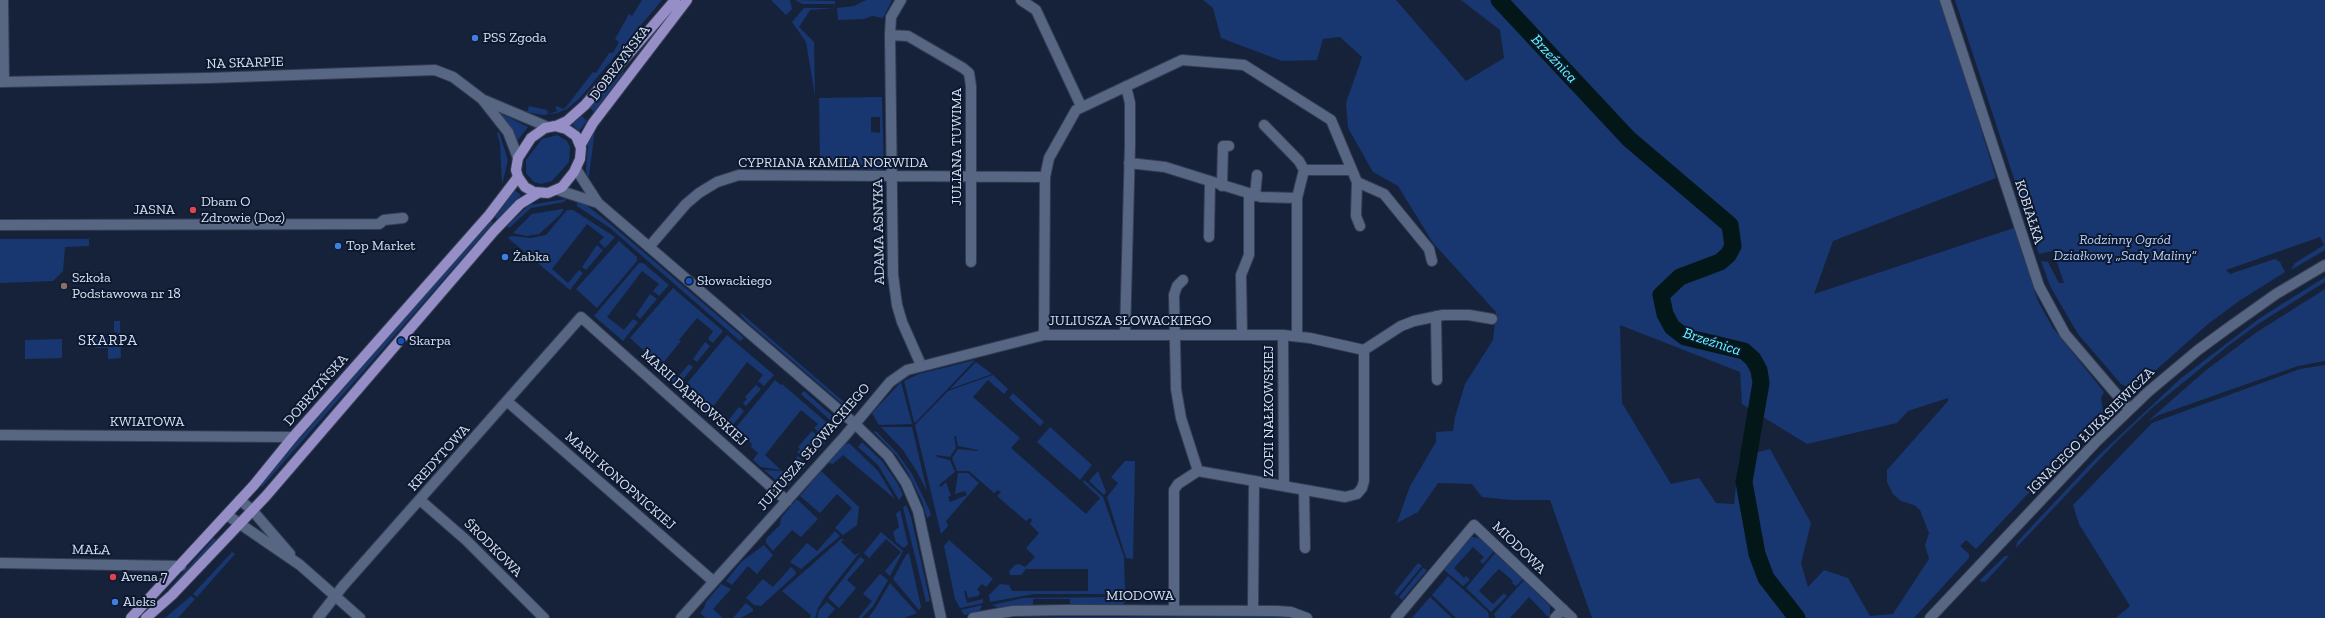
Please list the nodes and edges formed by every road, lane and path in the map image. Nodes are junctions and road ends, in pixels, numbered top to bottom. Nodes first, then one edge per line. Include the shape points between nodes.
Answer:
1 (3, 0) edge
2 (675, 0) edge
3 (687, 0) edge
4 (901, 0) edge
5 (1021, 0) edge
6 (1945, 0) edge
7 (890, 35) junction
8 (2, 82) edge
9 (1126, 86) junction
10 (482, 99) junction
11 (1081, 106) junction
12 (1264, 125) dead end
13 (552, 127) junction
14 (580, 146) junction
15 (1229, 146) dead end
16 (518, 158) junction
17 (1129, 163) junction
18 (576, 169) junction
19 (1304, 170) junction
20 (1350, 170) junction
21 (1257, 175) dead end
22 (518, 177) junction
23 (892, 177) junction
24 (971, 177) junction
25 (1045, 177) junction
26 (1210, 181) junction
27 (1357, 182) junction
28 (1222, 186) junction
29 (558, 190) junction
30 (538, 193) junction
31 (1252, 195) junction
32 (1297, 198) junction
33 (598, 203) junction
34 (403, 218) dead end
35 (0, 225) edge
36 (1360, 226) dead end
37 (1209, 237) dead end
38 (649, 247) junction
39 (1432, 261) dead end
40 (971, 262) dead end
41 (2325, 265) edge
42 (1183, 280) dead end
43 (1436, 316) junction
44 (581, 317) joint
45 (1492, 319) dead end
46 (1242, 334) junction
47 (1044, 335) junction
48 (1125, 335) junction
49 (1175, 335) junction
50 (1283, 335) junction
51 (1297, 336) junction
52 (1364, 350) junction
53 (921, 365) junction
54 (1437, 380) dead end
55 (508, 402) junction
56 (2129, 410) junction
57 (854, 424) junction
58 (0, 435) edge
59 (293, 437) junction
60 (1198, 471) junction
61 (1254, 481) junction
62 (1284, 486) junction
63 (1304, 490) junction
64 (240, 500) junction
65 (420, 500) junction
66 (787, 500) junction
67 (252, 510) junction
68 (227, 515) junction
69 (240, 524) junction
70 (1305, 548) dead end
71 (0, 563) edge
72 (300, 565) junction
73 (181, 566) junction
74 (713, 581) junction
75 (335, 596) junction
76 (1563, 609) junction
77 (1174, 610) junction
78 (1253, 610) junction
79 (1932, 615) edge
80 (131, 618) edge
81 (146, 618) edge
82 (318, 618) edge
83 (360, 618) edge
84 (544, 618) edge
85 (681, 618) edge
86 (941, 618) edge
87 (973, 618) edge
88 (1306, 618) edge
89 (1396, 618) edge
90 (1555, 618) edge
91 (1572, 618) edge

1 - 8 street
2 - 13 main road, DOBRZYŃSKA via 585,105 567,121
3 - 14 main road, DOBRZYŃSKA via 593,123
4 - 7 street, ADAMA ASNYKA via 891,17
5 - 11 street via 1036,10
6 - 56 street, KOBIAŁKA via 2039,286 2065,334
7 - 23 street, ADAMA ASNYKA
7 - 24 street, JULIANA TUWIMA via 908,36 969,73
8 - 10 street, NA SKARPIE via 208,78 428,69 452,77
9 - 11 street
9 - 17 street via 1130,103
9 - 20 street via 1182,60 1244,64 1331,120
10 - 13 street
10 - 16 street via 508,132
11 - 25 street via 1072,115 1049,158
12 - 19 street via 1299,161
13 - 14 main road via 571,132
13 - 16 main road via 531,138
14 - 18 main road
15 - 28 street via 1223,146
16 - 22 main road
17 - 26 street via 1164,167
17 - 48 street
18 - 29 main road
18 - 33 street
19 - 20 street
19 - 32 street
20 - 27 street
21 - 31 street
22 - 30 main road via 529,189
22 - 59 main road, DOBRZYŃSKA via 489,215
23 - 24 street, CYPRIANA KAMILA NORWIDA
23 - 38 street, CYPRIANA KAMILA NORWIDA via 748,174 724,180 704,189 686,204
23 - 53 street, ADAMA ASNYKA via 894,284 902,322
24 - 25 street, CYPRIANA KAMILA NORWIDA
24 - 40 street, JULIANA TUWIMA
25 - 47 street
26 - 28 street
26 - 37 street
27 - 36 street via 1356,216
27 - 39 street via 1384,194 1429,249
28 - 31 street
29 - 30 main road
29 - 33 street
30 - 67 main road via 520,204 494,231 410,331
31 - 32 street
31 - 46 street via 1249,255 1241,275
32 - 51 street
33 - 38 street
34 - 35 street, JASNA via 384,220 379,224
38 - 57 street
41 - 56 street, IGNACEGO ŁUKASIEWICZA via 2274,296 2198,350
42 - 49 street via 1177,286 1174,296
43 - 45 street via 1469,315
43 - 52 street via 1402,326
43 - 54 street
44 - 55 street, KREDYTOWA
44 - 66 street, MARII DĄBROWSKIEJ
46 - 49 street, JULIUSZA SŁOWACKIEGO
46 - 50 street, JULIUSZA SŁOWACKIEGO
47 - 48 street, JULIUSZA SŁOWACKIEGO
47 - 53 street, JULIUSZA SŁOWACKIEGO
48 - 49 street, JULIUSZA SŁOWACKIEGO
49 - 60 street via 1176,389 1181,418
50 - 51 street, JULIUSZA SŁOWACKIEGO
50 - 62 street, ZOFII NAŁKOWSKIEJ
51 - 52 street, JULIUSZA SŁOWACKIEGO
52 - 63 street, ZOFII NAŁKOWSKIEJ via 1362,488 1357,494 1345,497
53 - 57 street, JULIUSZA SŁOWACKIEGO via 907,370 890,382
55 - 65 street, KREDYTOWA
55 - 74 street, MARII KONOPNICKIEJ
56 - 79 street, IGNACEGO ŁUKASIEWICZA
57 - 66 street, JULIUSZA SŁOWACKIEGO
57 - 86 street via 888,456 906,483 918,511
58 - 59 street, KWIATOWA
59 - 64 main road, DOBRZYŃSKA
60 - 61 street, ZOFII NAŁKOWSKIEJ
60 - 77 street via 1178,484 1174,490
61 - 62 street, ZOFII NAŁKOWSKIEJ
61 - 78 street, ZOFII NAŁKOWSKIEJ
62 - 63 street, ZOFII NAŁKOWSKIEJ
63 - 70 street
64 - 67 street
64 - 68 main road, DOBRZYŃSKA
65 - 75 street, KREDYTOWA
65 - 84 street, ŚRODKOWA via 466,540
66 - 74 street, JULIUSZA SŁOWACKIEGO
67 - 69 main road
67 - 72 street
68 - 69 street
68 - 73 main road, DOBRZYŃSKA
69 - 72 street
69 - 81 main road via 172,596
71 - 73 street, MAŁA
72 - 75 street
73 - 80 main road, DOBRZYŃSKA
74 - 85 street, JULIUSZA SŁOWACKIEGO
75 - 82 street, KREDYTOWA
75 - 83 street
76 - 89 street, MIODOWA via 1474,525
76 - 90 street
76 - 91 street, MIODOWA
77 - 78 street, MIODOWA
77 - 87 street, MIODOWA via 1013,611
78 - 88 street, MIODOWA via 1284,611

